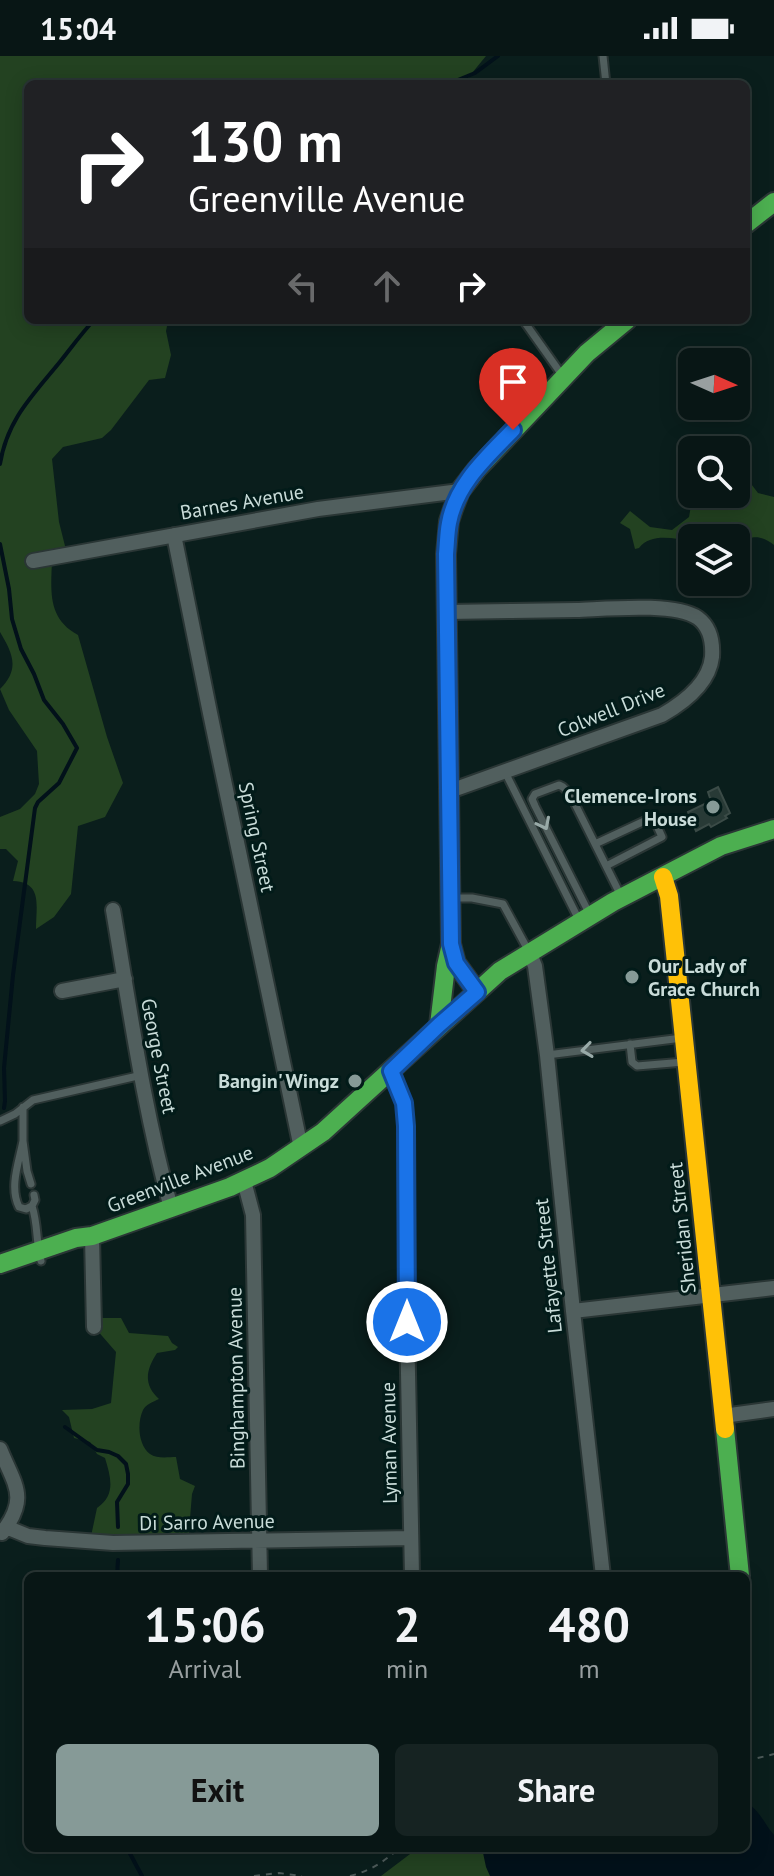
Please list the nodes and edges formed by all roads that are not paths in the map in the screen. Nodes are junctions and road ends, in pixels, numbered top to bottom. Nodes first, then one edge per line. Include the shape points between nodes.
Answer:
1 (603, 56) edge
2 (606, 80) edge
3 (774, 202) edge
4 (750, 221) edge
5 (526, 324) edge
6 (622, 324) edge
7 (563, 377) junction
8 (460, 491) junction
9 (174, 535) junction
10 (33, 561) dead end
11 (447, 612) junction
12 (505, 772) junction
13 (450, 791) junction
14 (774, 829) edge
15 (595, 844) junction
16 (606, 866) junction
17 (663, 877) junction
18 (450, 898) junction
19 (622, 898) junction
20 (113, 910) dead end
21 (585, 918) junction
22 (529, 952) junction
23 (454, 954) junction
24 (500, 971) junction
25 (125, 979) junction
26 (62, 991) dead end
27 (477, 992) junction
28 (439, 1025) junction
29 (684, 1037) junction
30 (630, 1044) junction
31 (547, 1055) junction
32 (686, 1061) junction
33 (391, 1071) junction
34 (142, 1075) junction
35 (23, 1107) junction
36 (0, 1121) edge
37 (23, 1141) junction
38 (301, 1148) junction
39 (244, 1181) junction
40 (31, 1184) dead end
41 (34, 1195) dead end
42 (32, 1206) junction
43 (171, 1208) junction
44 (92, 1236) junction
45 (39, 1256) junction
46 (0, 1264) edge
47 (0, 1278) edge
48 (774, 1288) edge
49 (712, 1295) junction
50 (573, 1311) junction
51 (94, 1327) dead end
52 (774, 1409) edge
53 (723, 1416) junction
54 (0, 1449) edge
55 (3, 1531) edge
56 (411, 1538) junction
57 (259, 1540) junction
58 (260, 1572) edge
59 (412, 1572) edge
60 (603, 1572) edge
61 (740, 1572) edge

1 - 2 lane
3 - 4 street
5 - 7 lane
6 - 7 street
7 - 8 street
8 - 9 street, Barnes Avenue
8 - 11 street via 449,521
9 - 10 street, Barnes Avenue
9 - 38 street, Spring Street
11 - 12 street, Colwell Drive via 670,609 698,619 712,640 710,666 701,683 674,708
11 - 13 street
12 - 13 street, Colwell Drive
12 - 21 lane
13 - 18 street
14 - 17 street, Greenville Avenue via 721,846
15 - 16 lane
15 - 16 lane via 653,817 662,837
15 -> 21 lane via 563,787 535,794 532,799
16 - 19 lane
17 - 19 street, Greenville Avenue
17 - 29 street, Sheridan Street
18 - 22 lane via 503,904
18 - 23 street
19 - 21 street, Greenville Avenue
20 - 25 street, George Street
21 - 22 street, Greenville Avenue
22 - 24 street, Greenville Avenue
22 - 31 street, Lafayette Street
23 - 24 street via 472,966
23 - 27 street
23 - 28 street via 446,966
24 - 27 street, Greenville Avenue
25 - 26 street
25 - 34 street, George Street
27 - 28 street, Greenville Avenue
28 - 33 street, Greenville Avenue
29 - 30 lane
29 - 32 street, Sheridan Street
30 -> 31 lane
30 - 32 lane via 637,1066
31 - 50 street, Lafayette Street
32 - 49 street, Sheridan Street
33 - 38 street, Greenville Avenue
33 - 56 street, Lyman Avenue via 404,1103 406,1126
34 - 35 lane via 33,1100
34 - 43 street, George Street
35 - 36 lane
35 - 37 lane
37 - 40 lane
37 - 42 lane via 16,1202 26,1209
38 - 39 street, Greenville Avenue
39 - 43 street, Greenville Avenue
39 - 57 street, Binghampton Avenue via 253,1215
41 - 42 lane
42 - 45 lane
43 - 44 street, Greenville Avenue
44 - 45 street, Greenville Avenue
44 - 51 street
45 - 46 street, Greenville Avenue
45 - 47 street, Greenville Avenue
48 - 49 street
49 - 50 street
49 - 53 street, Sheridan Street
50 - 60 street, Lafayette Street
52 - 53 street
53 - 61 street, Sheridan Street
54 - 55 street via 18,1504
55 - 57 street, Di Sarro Avenue via 113,1543
56 - 57 street, Di Sarro Avenue
56 - 59 street, Lyman Avenue
57 - 58 street, Binghampton Avenue

